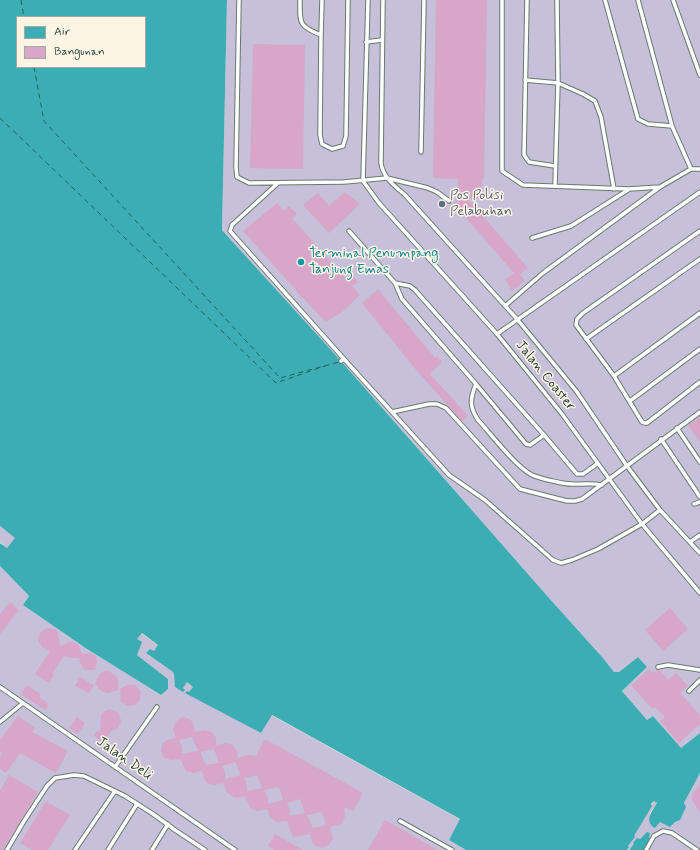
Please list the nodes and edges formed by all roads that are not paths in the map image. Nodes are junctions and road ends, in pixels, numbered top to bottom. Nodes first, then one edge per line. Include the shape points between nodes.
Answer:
1 (239, 0) edge
2 (300, 0) edge
3 (322, 0) edge
4 (348, 0) edge
5 (368, 0) edge
6 (383, 0) edge
7 (424, 0) edge
8 (502, 0) edge
9 (527, 0) edge
10 (557, 0) edge
11 (605, 0) edge
12 (638, 0) edge
13 (673, 0) edge
14 (321, 35) junction
15 (382, 40) junction
16 (366, 42) junction
17 (700, 75) edge
18 (525, 80) junction
19 (558, 84) junction
20 (672, 126) junction
21 (421, 152) dead end
22 (555, 166) junction
23 (691, 169) junction
24 (700, 169) edge
25 (387, 178) junction
26 (363, 181) junction
27 (278, 183) junction
28 (555, 186) junction
29 (660, 187) junction
30 (614, 189) junction
31 (629, 189) junction
32 (700, 192) edge
33 (449, 201) dead end
34 (349, 231) dead end
35 (700, 231) edge
36 (532, 238) dead end
37 (700, 258) edge
38 (395, 283) junction
39 (505, 306) junction
40 (700, 313) edge
41 (517, 319) junction
42 (497, 334) junction
43 (586, 339) junction
44 (700, 349) edge
45 (614, 376) junction
46 (700, 382) edge
47 (476, 384) junction
48 (630, 401) junction
49 (392, 412) junction
50 (700, 412) edge
51 (677, 428) junction
52 (544, 435) junction
53 (661, 440) junction
54 (700, 462) edge
55 (597, 464) junction
56 (627, 466) junction
57 (609, 480) junction
58 (602, 485) junction
59 (700, 497) edge
60 (700, 502) edge
61 (694, 504) dead end
62 (660, 510) junction
63 (642, 524) junction
64 (700, 535) edge
65 (690, 542) junction
66 (700, 553) edge
67 (700, 593) edge
68 (658, 667) dead end
69 (700, 670) edge
70 (700, 680) edge
71 (0, 687) edge
72 (689, 691) dead end
73 (23, 703) junction
74 (157, 707) dead end
75 (0, 722) edge
76 (115, 767) junction
77 (115, 791) junction
78 (137, 804) junction
79 (400, 821) dead end
80 (168, 824) junction
81 (7, 850) edge
82 (75, 850) edge
83 (108, 850) edge
84 (152, 850) edge
85 (205, 850) edge
86 (235, 850) edge
87 (452, 850) edge
88 (646, 850) edge
89 (697, 850) edge

1 - 27 lane via 237,177 249,183
2 - 14 lane via 300,21 307,29
3 - 14 lane
4 - 14 lane via 346,136 343,146 332,149 322,144 320,135
5 - 16 lane
6 - 15 lane
7 - 21 lane
8 - 28 lane via 502,171 523,185
9 - 18 lane
10 - 19 lane
11 - 20 lane via 638,119 648,124
12 - 20 lane
13 - 17 lane
15 - 16 lane
15 - 25 lane via 381,163 382,171
16 - 26 lane
18 - 19 lane
18 - 22 lane via 524,155 529,162
19 - 22 lane
19 - 30 lane via 595,101 601,117
20 - 23 lane
22 - 28 lane
23 - 24 lane
23 - 29 lane
25 - 26 lane
25 - 33 lane via 428,188
25 - 39 lane, Jalan Coaster
26 - 27 lane
26 - 42 lane, Jalan Coaster via 379,203
27 - 49 lane via 232,225 230,231 342,360
28 - 30 lane
29 - 31 lane
29 - 39 lane via 543,273
30 - 31 lane
31 - 36 lane via 571,226
32 - 41 lane
34 - 38 lane
35 - 43 lane via 582,313 576,325
37 - 43 lane
38 - 47 lane via 402,299
38 - 52 lane via 410,286 415,290
39 - 41 lane, Jalan Coaster
40 - 45 lane
41 - 42 lane
41 - 56 lane, Jalan Coaster via 577,392
42 - 55 lane, Jalan Coaster via 562,414
43 - 45 lane
44 - 48 lane
45 - 48 lane
46 - 48 lane via 647,423 642,422
47 - 52 lane via 526,444 530,445
47 - 58 lane via 471,398 473,412 522,467 532,475 562,484
49 - 58 lane via 429,404 446,408 520,489 574,501 582,499
49 - 63 lane via 449,475 485,500 553,560 562,563 572,560 598,549
50 - 51 lane
51 - 53 lane
51 - 54 lane
52 - 55 lane via 577,474 582,474
53 - 56 lane
53 - 59 lane
55 - 57 lane, Jalan Coaster
56 - 57 lane
56 - 62 lane, Jalan Coaster
57 - 58 lane
57 - 63 lane, Jalan Coaster
60 - 61 lane
62 - 63 lane
62 - 65 lane, Jalan Coaster
63 - 67 lane, Jalan Coaster
64 - 65 lane
65 - 66 lane, Jalan Coaster
68 - 69 lane via 668,664
70 - 72 lane
71 - 73 lane, Jalan Deli
73 - 75 lane
73 - 76 lane, Jalan Deli
74 - 76 lane
76 - 86 lane, Jalan Deli
77 - 78 lane
77 - 81 lane via 84,776 55,778 47,786
77 - 82 lane
78 - 80 lane
78 - 83 lane
79 - 87 lane
80 - 84 lane
80 - 85 lane
88 - 89 lane via 654,836 663,831 672,833

